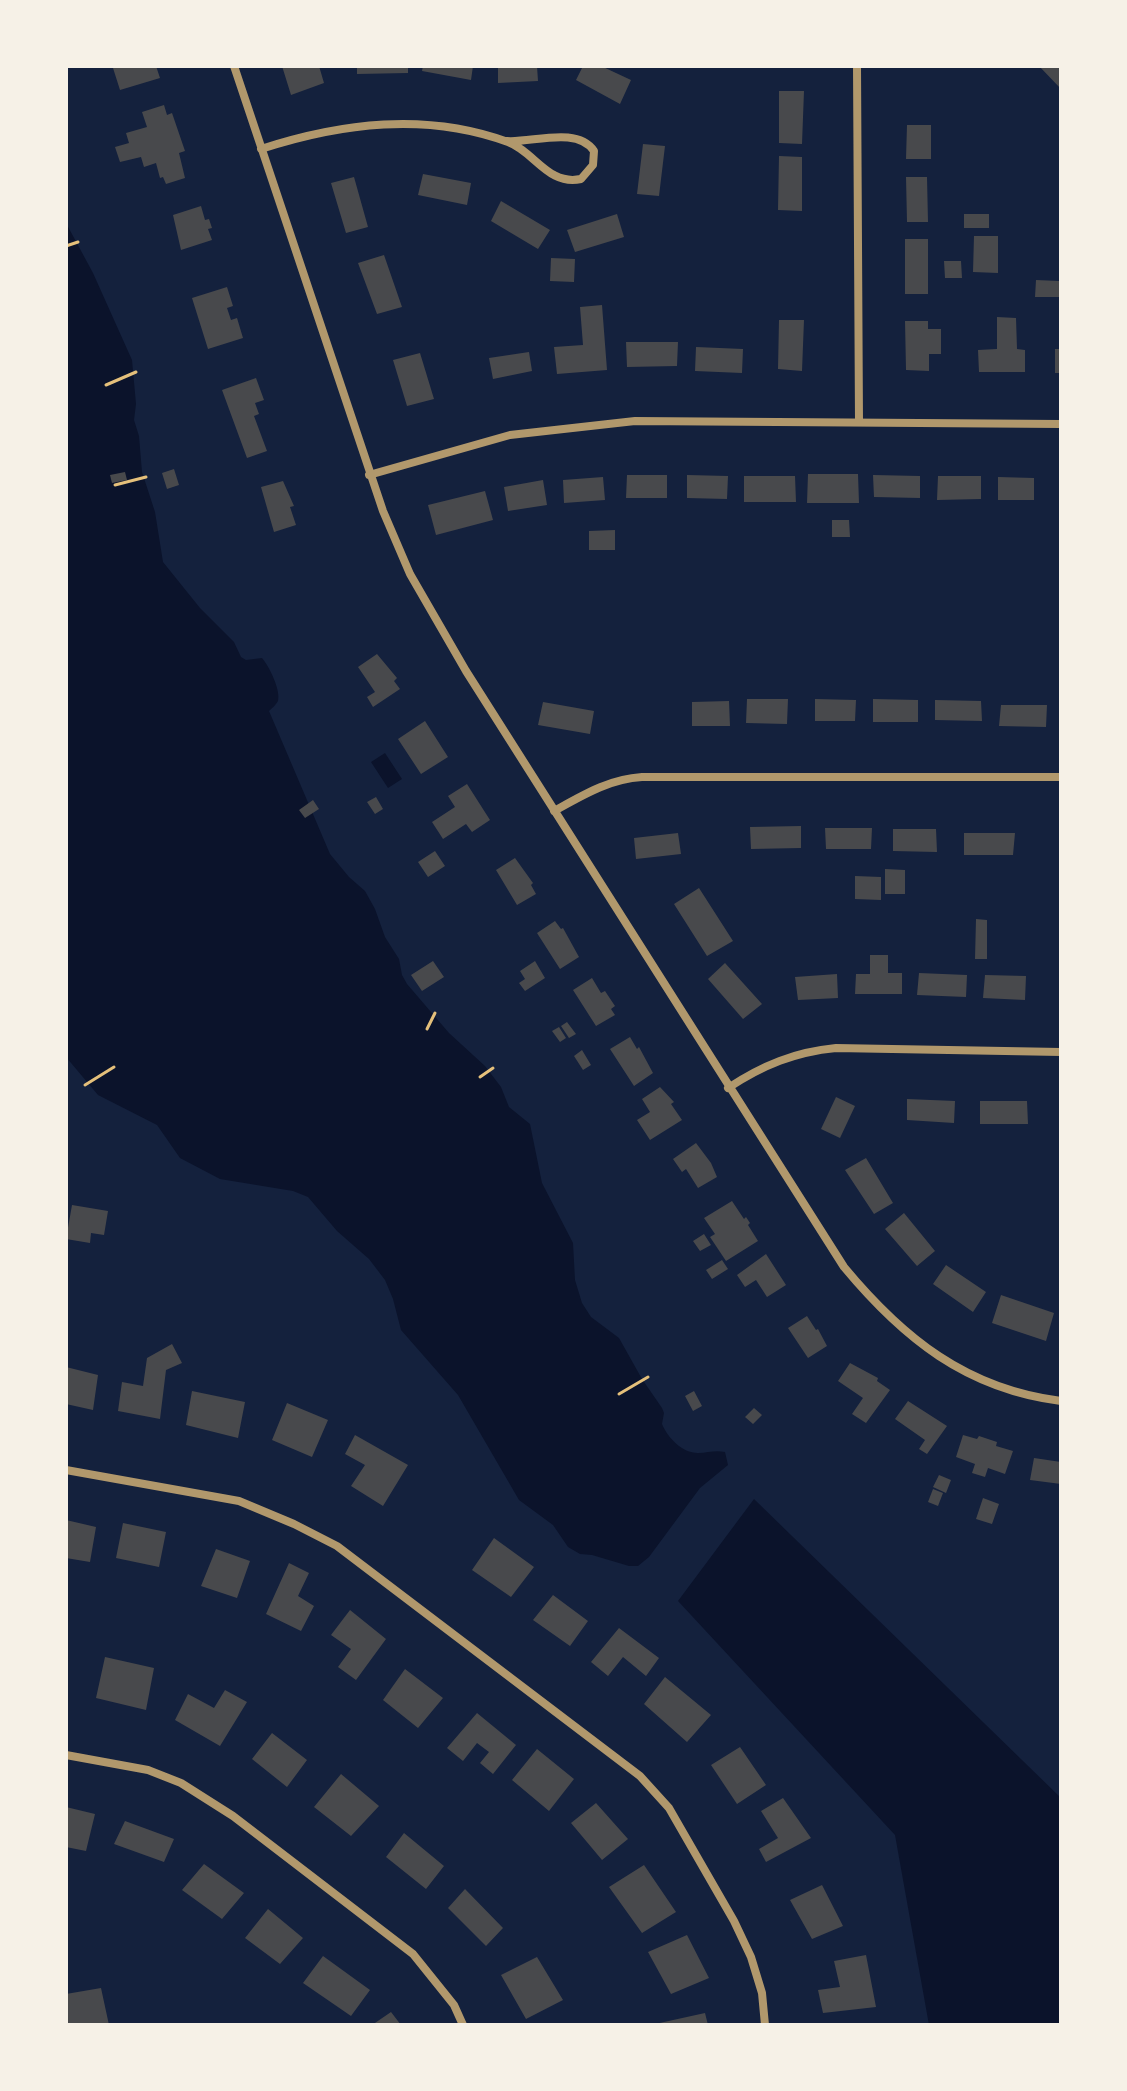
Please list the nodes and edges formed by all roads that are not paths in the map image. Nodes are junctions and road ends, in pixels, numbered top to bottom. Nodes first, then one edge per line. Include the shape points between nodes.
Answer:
1 (234, 66) edge
2 (857, 66) edge
3 (507, 141) junction
4 (261, 149) junction
5 (859, 422) junction
6 (1061, 424) edge
7 (369, 475) junction
8 (1061, 777) edge
9 (554, 811) junction
10 (1061, 1052) edge
11 (728, 1088) junction
12 (1061, 1401) edge
13 (66, 1470) edge
14 (66, 1755) edge
15 (463, 2025) edge
16 (765, 2025) edge

1 - 4 street
2 - 5 street
3 - 3 street via 559,178 581,179 593,165 594,151 583,140
3 - 4 street via 433,126 383,123 344,126
4 - 7 street
5 - 6 street
5 - 7 street via 635,421 510,435
7 - 9 street via 434,618
8 - 9 street via 642,777 610,783
9 - 11 street
10 - 11 street via 814,1050 766,1065
11 - 12 street via 824,1239 884,1314 965,1371 1023,1394
13 - 16 street via 239,1501 337,1546 640,1776 669,1808 734,1921 755,1969
14 - 15 street via 148,1770 181,1783 233,1816 413,1954 454,2005

